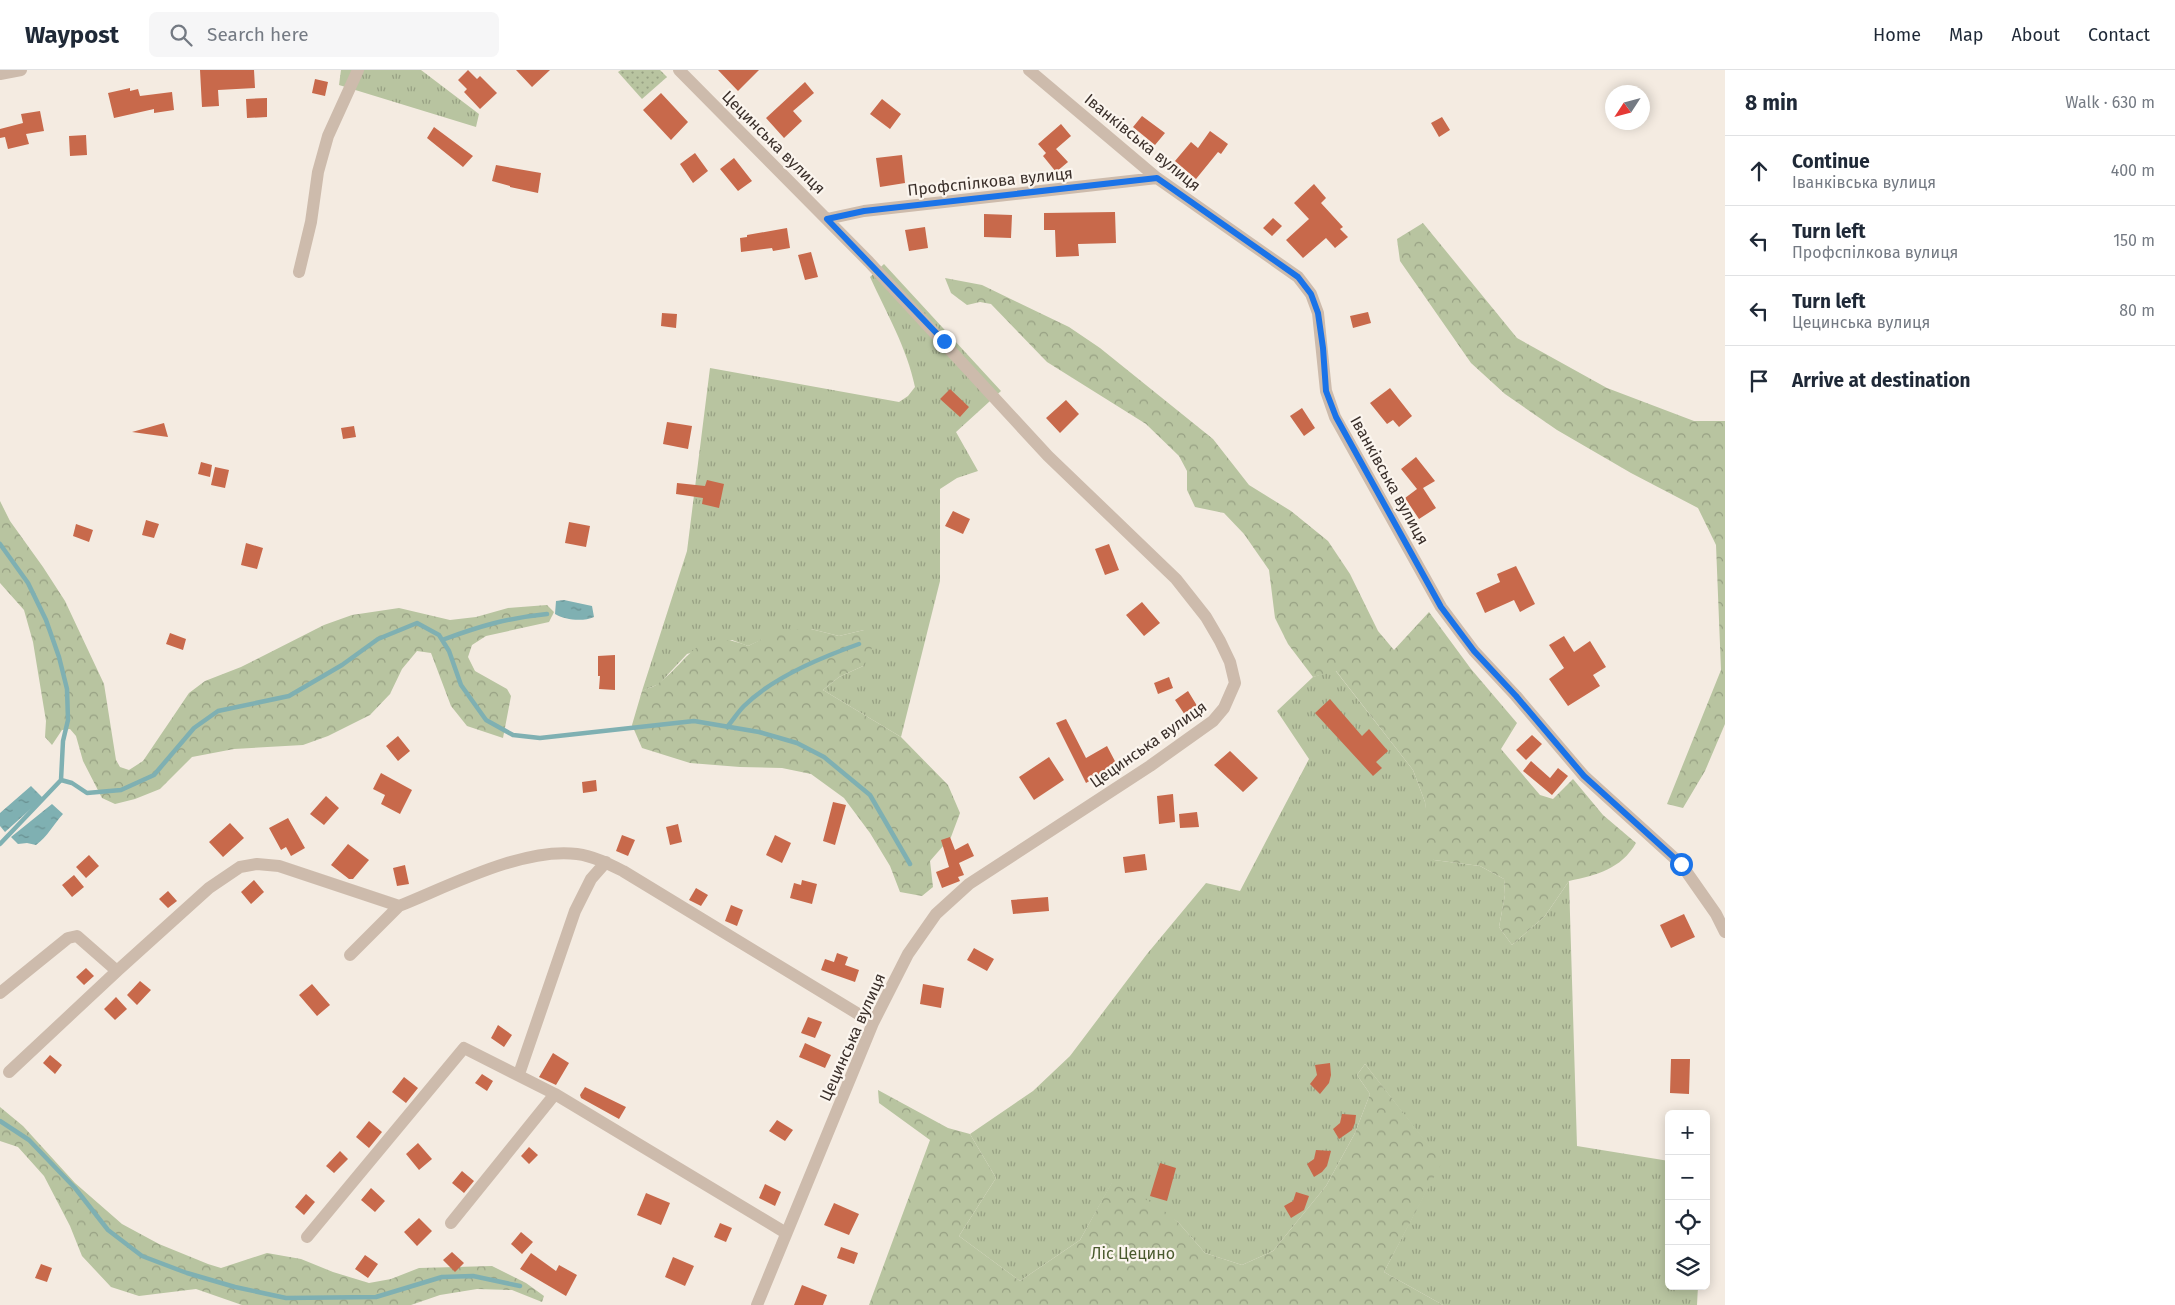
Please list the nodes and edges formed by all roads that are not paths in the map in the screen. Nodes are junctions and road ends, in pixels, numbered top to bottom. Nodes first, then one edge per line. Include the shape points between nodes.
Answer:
1 (21, 70) edge
2 (358, 70) edge
3 (679, 70) edge
4 (1029, 70) edge
5 (0, 74) edge
6 (1157, 178) junction
7 (827, 219) junction
8 (299, 272) dead end
9 (606, 862) junction
10 (399, 906) junction
11 (1725, 932) edge
12 (350, 955) dead end
13 (117, 971) junction
14 (0, 993) edge
15 (873, 1023) junction
16 (9, 1072) dead end
17 (519, 1074) junction
18 (555, 1094) junction
19 (451, 1223) dead end
20 (786, 1233) junction
21 (307, 1237) dead end
22 (757, 1305) edge

1 - 5 street
2 - 8 street via 328,136
3 - 7 street, Цецинська вулиця
4 - 6 street, Іванківська вулиця
6 - 7 street, Профспілкова вулиця via 864,211
6 - 11 street, Іванківська вулиця via 1298,277 1311,294 1318,313 1326,391 1336,417 1441,607 1474,651 1584,776 1681,864
7 - 15 street, Цецинська вулиця via 1048,456 1176,579 1220,641 1235,683 1224,708 1213,721 969,884 936,914 908,954
9 - 10 street via 578,854 531,857
9 - 15 street
9 - 17 street via 591,879 575,911
10 - 12 street
10 - 13 street via 279,866 258,864 240,867 209,888
13 - 14 street via 77,936 68,938
13 - 16 street
15 - 20 street, Цецинська вулиця
17 - 18 street
17 - 21 street via 464,1048
18 - 19 street
18 - 20 street
20 - 22 street, Цецинська вулиця

